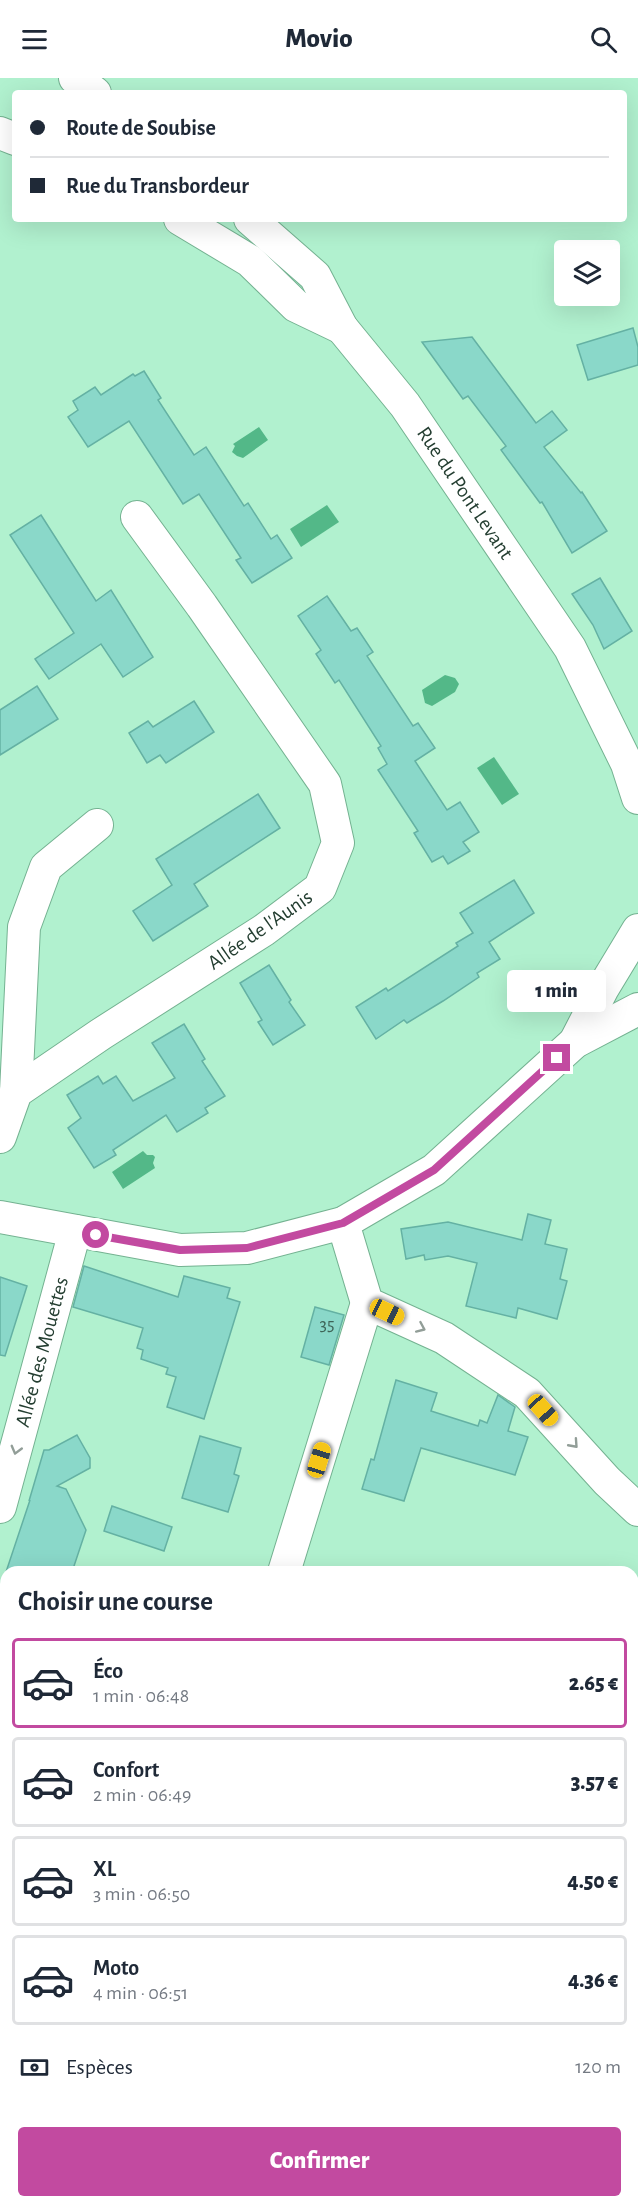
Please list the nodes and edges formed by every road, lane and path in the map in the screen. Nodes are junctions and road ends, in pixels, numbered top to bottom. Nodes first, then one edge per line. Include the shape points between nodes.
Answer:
1 (75, 78) edge
2 (91, 90) edge
3 (185, 222) edge
4 (253, 222) edge
5 (342, 328) junction
6 (137, 518) dead end
7 (638, 798) edge
8 (97, 825) dead end
9 (638, 930) edge
10 (638, 1009) edge
11 (575, 1042) junction
12 (16, 1092) junction
13 (0, 1137) edge
14 (0, 1217) edge
15 (343, 1223) junction
16 (75, 1231) junction
17 (367, 1303) junction
18 (0, 1507) edge
19 (638, 1510) edge
20 (286, 1566) edge

1 - 2 street
3 - 5 street via 250,261 296,306
4 - 5 street, Rue du Pont Levant via 315,276
5 - 7 street, Rue du Pont Levant via 405,405 570,648 627,764
6 - 12 street, Allée de l'Aunis via 326,783 338,843 320,888 264,930
8 - 12 street via 46,867 24,927
9 - 11 street
10 - 11 street
11 - 15 street via 434,1170
12 - 13 street
14 - 16 street
15 - 16 street via 247,1248 180,1250
15 - 17 street
16 -> 18 street, Allée des Mouettes
17 -> 19 street via 444,1338 527,1393
17 - 20 street

